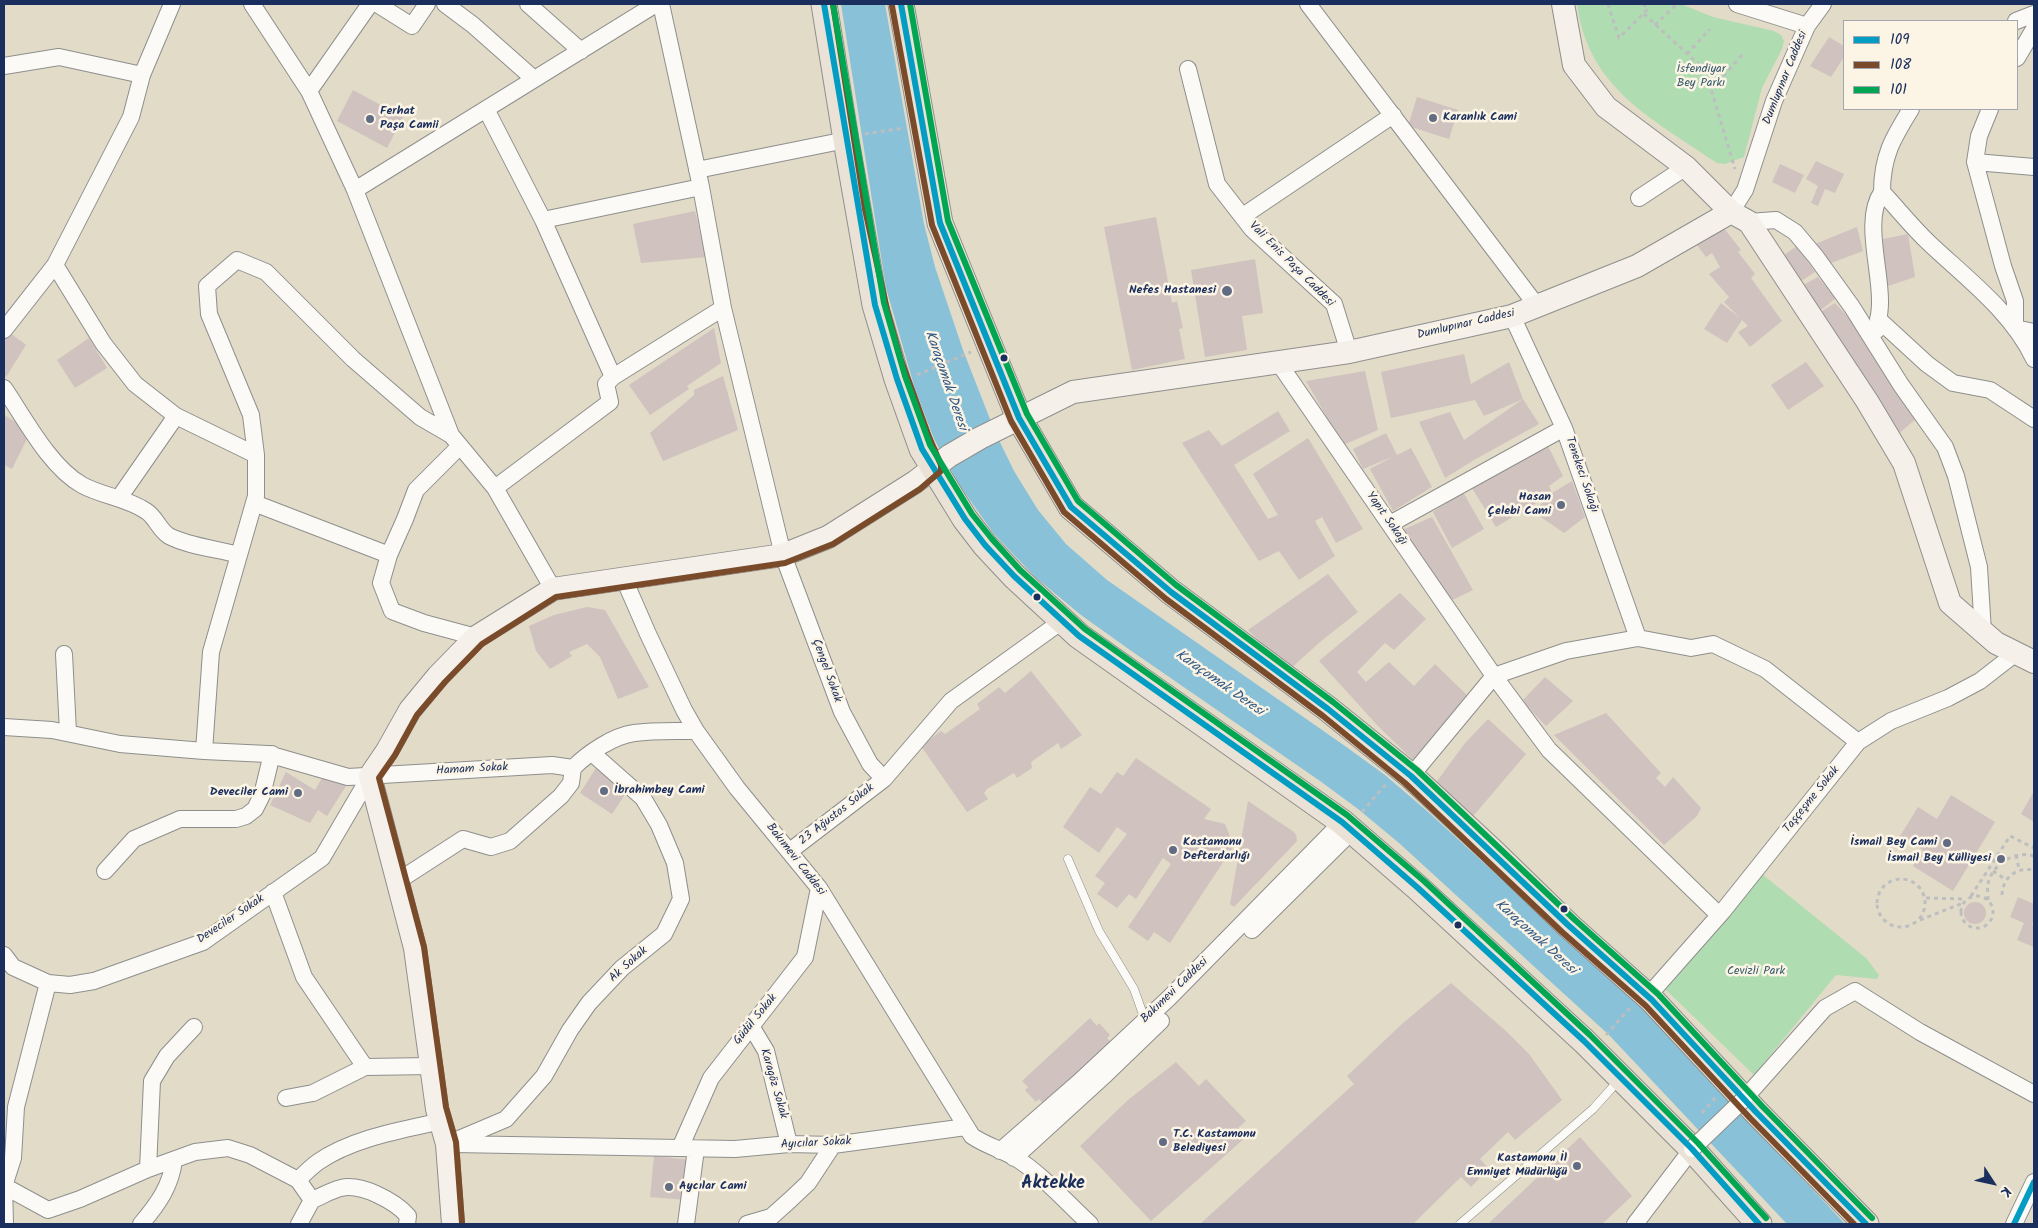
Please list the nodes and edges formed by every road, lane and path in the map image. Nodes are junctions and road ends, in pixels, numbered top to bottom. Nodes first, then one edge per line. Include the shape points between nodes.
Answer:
1 (172, 4) edge
2 (252, 4) edge
3 (370, 4) edge
4 (377, 4) edge
5 (427, 4) edge
6 (445, 4) edge
7 (528, 4) edge
8 (656, 4) edge
9 (661, 4) edge
10 (824, 4) edge
11 (901, 4) edge
12 (1308, 4) edge
13 (1563, 4) edge
14 (1608, 4) edge
15 (1643, 4) edge
16 (1677, 4) edge
17 (1737, 4) edge
18 (1823, 4) edge
19 (1644, 14) junction
20 (2034, 14) edge
21 (2018, 20) edge
22 (1655, 25) junction
23 (1807, 26) junction
24 (1710, 29) dead end
25 (2034, 29) edge
26 (580, 51) junction
27 (1687, 54) junction
28 (1742, 54) dead end
29 (2018, 56) edge
30 (4, 66) edge
31 (1188, 69) dead end
32 (142, 75) junction
33 (534, 80) junction
34 (1718, 82) junction
35 (309, 90) junction
36 (486, 109) junction
37 (1910, 110) edge
38 (1990, 110) edge
39 (1393, 115) junction
40 (905, 128) dead end
41 (852, 138) junction
42 (1732, 162) dead end
43 (1975, 162) junction
44 (1686, 167) junction
45 (2034, 167) edge
46 (697, 170) junction
47 (701, 187) junction
48 (355, 190) junction
49 (1882, 192) junction
50 (1639, 198) dead end
51 (1243, 216) junction
52 (1740, 217) junction
53 (543, 220) junction
54 (55, 265) junction
55 (1538, 306) junction
56 (723, 308) junction
57 (1512, 316) junction
58 (1878, 319) junction
59 (2015, 328) junction
60 (4, 330) edge
61 (2034, 332) edge
62 (1875, 342) junction
63 (978, 349) dead end
64 (1349, 352) junction
65 (2034, 359) edge
66 (1278, 362) junction
67 (916, 375) dead end
68 (613, 377) junction
69 (4, 388) edge
70 (176, 416) junction
71 (1019, 418) junction
72 (2034, 419) edge
73 (1564, 428) junction
74 (455, 441) junction
75 (256, 455) junction
76 (933, 468) junction
77 (495, 488) junction
78 (119, 498) junction
79 (254, 503) junction
80 (1390, 524) junction
81 (239, 555) junction
82 (389, 555) junction
83 (783, 555) junction
84 (624, 579) junction
85 (552, 589) junction
86 (1062, 621) junction
87 (1983, 632) junction
88 (476, 637) junction
89 (1638, 638) junction
90 (64, 654) dead end
91 (2025, 657) edge
92 (1494, 676) junction
93 (4, 727) edge
94 (696, 731) junction
95 (68, 732) junction
96 (1858, 742) junction
97 (204, 751) junction
98 (592, 753) junction
99 (272, 754) junction
100 (573, 768) junction
101 (370, 776) junction
102 (884, 778) junction
103 (1400, 779) junction
104 (1351, 823) junction
105 (2034, 848) edge
106 (790, 851) junction
107 (2016, 855) junction
108 (2034, 856) edge
109 (1068, 859) dead end
110 (2019, 870) junction
111 (2034, 870) edge
112 (104, 871) dead end
113 (1993, 871) junction
114 (2006, 880) junction
115 (398, 881) junction
116 (819, 888) junction
117 (273, 892) junction
118 (2002, 895) dead end
119 (1971, 896) junction
120 (1926, 898) junction
121 (1988, 900) junction
122 (1965, 901) junction
123 (1720, 914) junction
124 (1919, 921) junction
125 (7, 964) edge
126 (48, 983) junction
127 (1641, 1000) junction
128 (1145, 1020) junction
129 (751, 1026) junction
130 (194, 1027) dead end
131 (1601, 1040) dead end
132 (431, 1066) junction
133 (365, 1067) junction
134 (1621, 1078) junction
135 (2034, 1094) edge
136 (1718, 1095) dead end
137 (286, 1098) dead end
138 (1744, 1099) junction
139 (1698, 1118) dead end
140 (442, 1121) junction
141 (966, 1127) junction
142 (447, 1144) junction
143 (789, 1144) junction
144 (833, 1145) junction
145 (688, 1149) junction
146 (1692, 1149) junction
147 (1007, 1154) junction
148 (174, 1160) junction
149 (148, 1169) junction
150 (298, 1180) junction
151 (2034, 1182) edge
152 (4, 1186) edge
153 (312, 1200) junction
154 (5, 1224) edge
155 (141, 1224) edge
156 (299, 1224) edge
157 (406, 1224) edge
158 (453, 1224) edge
159 (686, 1224) edge
160 (747, 1224) edge
161 (1090, 1224) edge
162 (1460, 1224) edge
163 (1635, 1224) edge
164 (1759, 1224) edge
165 (1866, 1224) edge
166 (2014, 1224) edge

1 - 32 street
2 - 35 street
3 - 35 street
4 - 5 street via 412,26
6 - 33 street
7 - 26 street
8 - 26 street
9 - 46 street, Çengel Sokak
10 - 41 main road
11 - 71 main road via 940,223
12 - 39 street
13 - 44 main road via 1574,65 1606,107
14 - 19 path via 1619,38
15 - 19 path via 1648,9
16 - 22 path
17 - 23 street
18 - 23 street, Dumlupınar Caddesi
19 - 22 path
20 - 21 street
22 - 27 path
23 - 52 street, Dumlupınar Caddesi via 1774,102 1745,190
24 - 27 path
25 - 29 street
26 - 33 street
27 - 34 path
28 - 34 path
30 - 32 street via 59,57
31 - 51 street, Vali Enis Paşa Caddesi via 1217,184
32 - 54 street via 131,117
33 - 36 street
34 - 42 path via 1711,89
35 - 48 street
36 - 48 street
36 - 53 street
37 - 49 street via 1892,139 1882,172
38 - 43 street via 1979,136
39 - 51 street
39 - 55 street
40 - 41 path
41 - 46 street
41 - 76 main road via 875,305 897,379 922,449
43 - 45 street
43 - 59 street via 2015,301
44 - 50 street
44 - 52 main road
46 - 47 street, Çengel Sokak
47 - 53 street
47 - 56 street, Çengel Sokak
48 - 74 street
49 - 58 street via 1873,218 1880,303
49 - 59 street
51 - 64 street, Vali Enis Paşa Caddesi via 1252,229 1334,304
52 - 55 main road, Dumlupınar Caddesi via 1637,266
52 - 62 street via 1776,220 1795,232
52 - 87 main road via 1867,401 1904,463 1950,602
53 - 68 street
54 - 60 street
54 - 70 street via 102,343 135,384
55 - 57 main road, Dumlupınar Caddesi
56 - 68 street
56 - 83 street, Çengel Sokak
57 - 64 main road, Dumlupınar Caddesi
57 - 73 street, Tenekeci Sokağı
58 - 62 street
58 - 72 street via 1953,383 1990,390
59 - 61 street
59 - 65 street
62 - 87 street via 1944,447 1956,476 1979,567
63 - 67 path
64 - 66 main road, Dumlupınar Caddesi
66 - 71 main road, Dumlupınar Caddesi via 1073,392
66 - 80 street, Yapıt Sokağı
68 - 77 street via 606,384 610,402
69 - 78 street via 55,464 66,475 84,486
70 - 75 street
70 - 78 street
71 - 76 main road, Dumlupınar Caddesi
71 - 103 main road via 1071,507 1172,592 1328,709
73 - 80 street
73 - 89 street, Tenekeci Sokağı
74 - 75 street via 420,417 353,359 266,272 237,260 207,286 210,314 251,415
74 - 77 street
74 - 82 street via 416,490
75 - 79 street
76 - 83 main road, Dumlupınar Caddesi via 828,537
76 - 86 main road via 965,520 985,545
77 - 85 street
78 - 81 street via 148,512 169,535
79 - 81 street
79 - 82 street
80 - 92 street, Yapıt Sokağı
81 - 97 street via 211,652
82 - 88 street via 381,583 392,611
83 - 84 main road, Dumlupınar Caddesi
83 - 102 street, Çengel Sokak via 842,712 870,764
84 - 85 main road, Dumlupınar Caddesi
84 - 94 street, Bakımevi Caddesi
85 - 88 main road
86 - 102 street, 23 Ağustos Sokak via 951,701
86 - 104 main road via 1079,636
87 - 91 main road via 1996,643
88 - 101 main road via 410,710
89 - 92 street via 1566,651
89 - 96 street via 1691,648 1713,644 1765,669
90 - 95 street
91 - 96 street, Taşçeşme Sokak via 1948,698 1891,721
92 - 103 street
92 - 123 street, Yapıt Sokağı via 1549,750
93 - 95 street, Hamam Sokak
94 - 98 street via 632,733
94 - 106 street, Bakımevi Caddesi via 737,788
95 - 97 street, Hamam Sokak via 120,744
96 - 123 street, Taşçeşme Sokak
97 - 99 street, Hamam Sokak
98 - 100 street
98 - 142 street, Ak Sokak via 643,798 675,863 681,898 664,934 622,968 589,1003 544,1076 506,1119
99 - 101 street, Hamam Sokak via 348,777
99 - 112 street via 262,795 255,809 246,816 236,819 180,819 134,839
100 - 101 street, Hamam Sokak via 552,765
100 - 115 street via 571,783 561,796 510,842 491,847 463,839
101 - 115 main road
101 - 117 street, Deveciler Sokak via 322,858
102 - 106 street, 23 Ağustos Sokak
103 - 104 path
103 - 127 main road via 1494,853
104 - 128 street, Bakımevi Caddesi
104 - 134 main road
104 - 147 street via 1113,1068
105 - 119 path via 2010,836
106 - 116 street, Bakımevi Caddesi
107 - 108 path
107 - 110 path
107 - 113 path
109 - 128 lane via 1099,931 1134,989
110 - 111 path
110 - 114 path
113 - 114 path
113 - 121 path via 1988,884
114 - 118 path
115 - 132 main road via 414,948
116 - 129 street, Güdül Sokak via 805,957
116 - 141 street, Bakımevi Caddesi
117 - 126 street, Deveciler Sokak via 202,942 94,981 70,985
117 - 133 street via 304,977
119 - 121 path via 1982,896
119 - 122 path
120 - 122 path
120 - 124 path
120 - 124 path via 1918,885 1903,879 1888,883 1878,894 1877,909 1891,926 1906,928
121 - 122 path via 1993,916 1980,928 1965,923 1961,914
122 - 124 path
123 - 127 street, Taşçeşme Sokak
125 - 126 street, Deveciler Sokak
126 - 152 street via 16,1107 13,1158
127 - 131 path
127 - 138 main road
128 - 147 street, Bakımevi Caddesi via 1011,1143
129 - 143 street, Karagöz Sokak via 766,1051
129 - 145 street, Güdül Sokak via 711,1078
130 - 149 street via 167,1056 152,1081
132 - 133 street
132 - 140 main road via 437,1109
133 - 137 street via 313,1093
134 - 146 main road
134 - 162 lane via 1593,1109
135 - 138 street via 1920,1032 1855,991 1825,1008
136 - 139 path
138 - 146 street, bridge
138 - 165 main road
140 - 142 main road
140 - 150 street via 378,1136 338,1151 318,1162
141 - 144 street, Ayıcılar Sokak
141 - 147 street, Bakımevi Caddesi via 986,1146
142 - 145 street, Ayıcılar Sokak
142 - 158 main road
143 - 144 street, Ayıcılar Sokak
143 - 145 street, Ayıcılar Sokak
144 - 160 street via 808,1183 790,1200 771,1217
145 - 159 street
146 - 163 street
146 - 164 main road
147 - 161 street, Bakımevi Caddesi via 1039,1177
148 - 149 street
148 - 150 street via 195,1152 228,1148 250,1155
148 - 155 street via 167,1190
149 - 152 street via 48,1210
150 - 153 street
151 - 166 street
152 - 154 street
153 - 156 street
153 - 157 street via 342,1187 358,1187 402,1208 408,1216

